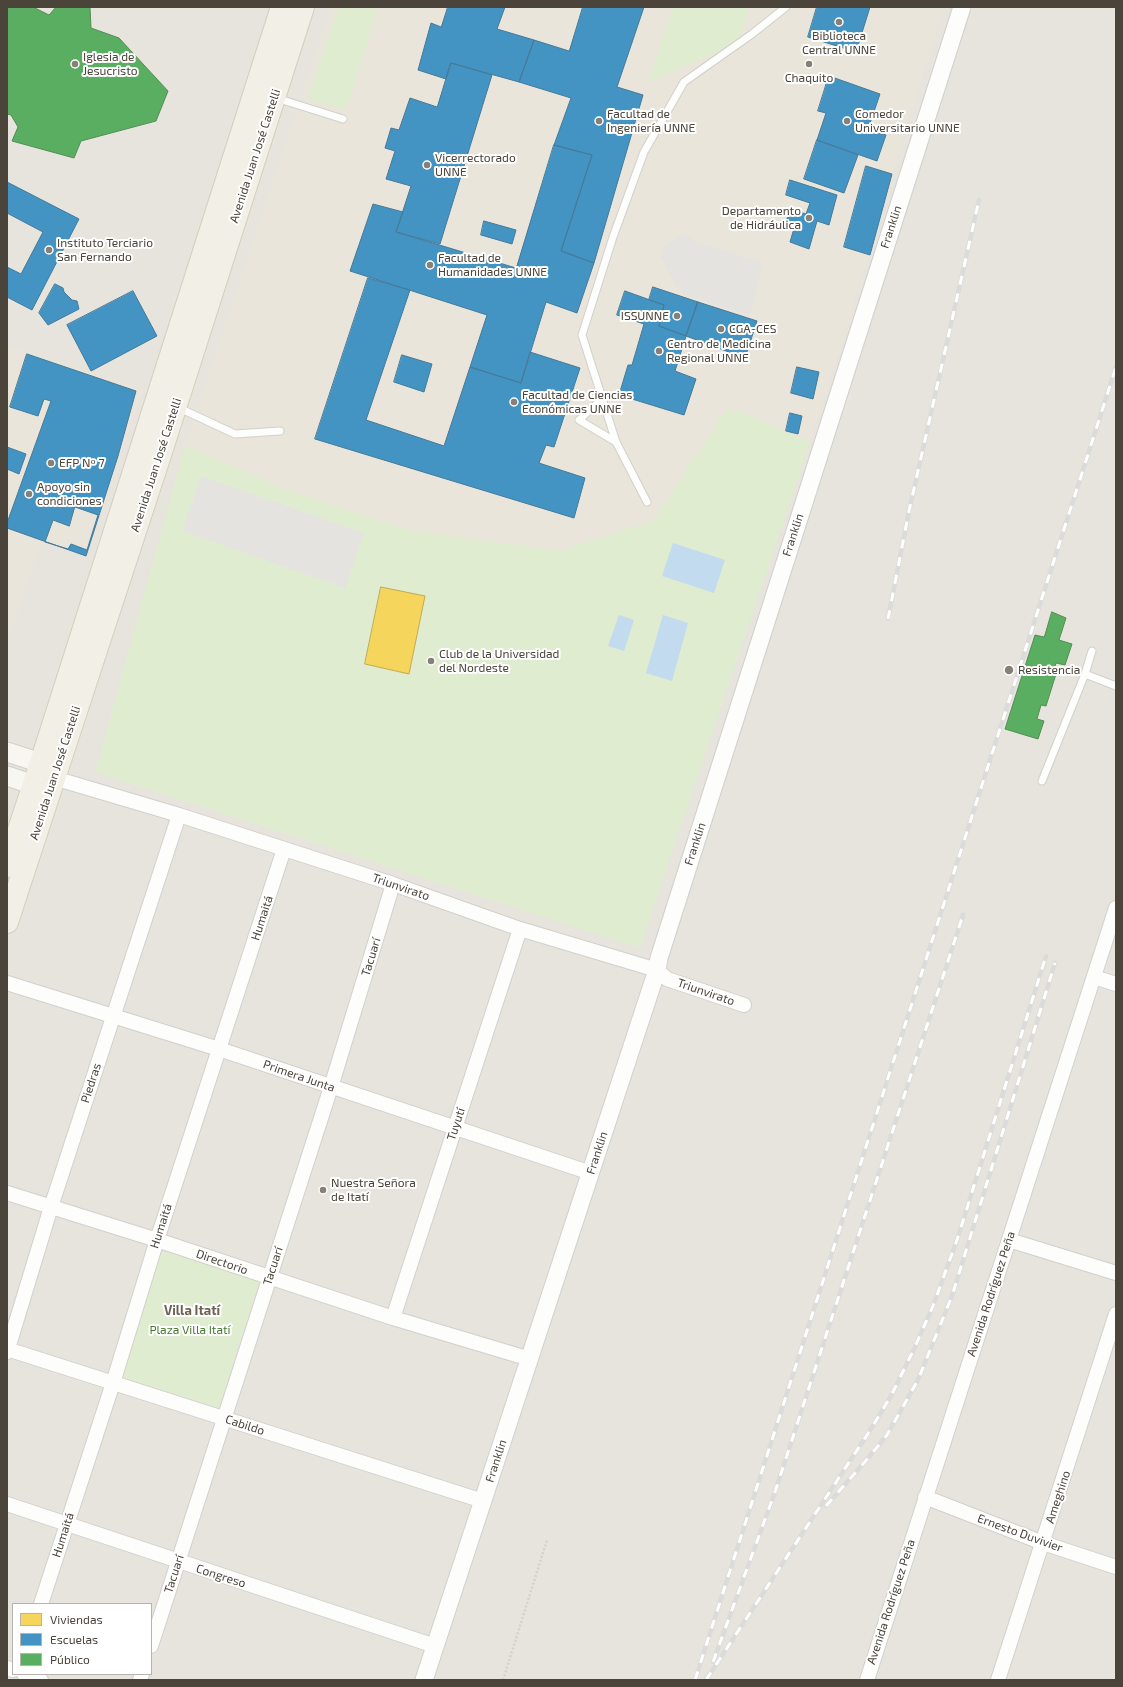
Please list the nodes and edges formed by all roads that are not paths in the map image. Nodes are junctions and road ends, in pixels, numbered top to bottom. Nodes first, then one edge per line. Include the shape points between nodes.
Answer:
1 (282, 7) edge
2 (303, 7) edge
3 (786, 7) edge
4 (962, 7) edge
5 (274, 98) junction
6 (344, 119) dead end
7 (602, 399) junction
8 (175, 406) junction
9 (280, 432) dead end
10 (616, 442) junction
11 (647, 502) dead end
12 (1092, 651) dead end
13 (1085, 674) junction
14 (1116, 686) edge
15 (7, 752) edge
16 (47, 770) junction
17 (7, 776) edge
18 (1042, 780) dead end
19 (34, 785) junction
20 (179, 815) junction
21 (284, 849) junction
22 (7, 866) edge
23 (393, 884) junction
24 (1116, 908) edge
25 (7, 922) edge
26 (520, 929) junction
27 (657, 970) junction
28 (1094, 977) junction
29 (7, 983) edge
30 (1116, 984) edge
31 (744, 1005) dead end
32 (113, 1017) junction
33 (219, 1049) junction
34 (331, 1087) junction
35 (455, 1127) junction
36 (591, 1172) junction
37 (7, 1193) edge
38 (51, 1207) junction
39 (157, 1240) junction
40 (1009, 1240) junction
41 (1116, 1273) edge
42 (270, 1278) junction
43 (1116, 1314) edge
44 (392, 1318) junction
45 (7, 1350) edge
46 (530, 1358) junction
47 (113, 1383) junction
48 (225, 1418) junction
49 (925, 1497) junction
50 (483, 1502) junction
51 (7, 1504) edge
52 (67, 1523) junction
53 (1043, 1543) junction
54 (178, 1561) junction
55 (1116, 1567) edge
56 (41, 1603) edge
57 (152, 1643) edge
58 (435, 1646) junction
59 (27, 1675) edge
60 (42, 1680) edge
61 (424, 1680) edge
62 (866, 1680) edge
63 (998, 1680) edge

1 - 16 main road, Avenida Juan José Castelli
2 - 5 main road, Avenida Juan José Castelli
3 - 7 lane via 684,82 644,152 582,334
4 - 27 street, Franklin
5 - 6 lane
5 - 8 main road, Avenida Juan José Castelli
7 - 10 lane
7 - 10 lane via 579,420
8 - 9 lane via 235,434
8 - 16 main road, Avenida Juan José Castelli
10 - 11 lane
12 - 13 lane
13 - 14 lane
13 - 18 lane
15 - 16 main road
16 - 19 main road, Avenida Juan José Castelli
16 - 20 street, Triunvirato
16 - 25 main road, Avenida Juan José Castelli
17 - 19 main road
19 - 22 main road, Avenida Juan José Castelli
20 - 21 street, Triunvirato
20 - 32 street, Piedras
21 - 23 street, Triunvirato
21 - 33 street, Humaitá
23 - 26 street, Triunvirato
23 - 34 street, Tacuarí
24 - 28 street, Avenida Rodríguez Peña
26 - 27 street, Triunvirato
26 - 35 street, Tuyutí
27 - 31 street, Triunvirato via 667,979
27 - 36 street, Franklin
28 - 30 street
28 - 40 street, Avenida Rodríguez Peña
29 - 32 street, Primera Junta
32 - 33 street, Primera Junta
32 - 38 street, Piedras
33 - 34 street, Primera Junta
33 - 39 street, Humaitá
34 - 35 street, Primera Junta
34 - 42 street, Tacuarí
35 - 36 street, Primera Junta
35 - 44 street, Tuyutí
36 - 46 street, Franklin
37 - 38 street, Directorio
38 - 39 street, Directorio
38 - 45 street, Piedras
39 - 42 street, Directorio
39 - 47 street, Humaitá
40 - 41 street
40 - 49 street, Avenida Rodríguez Peña
42 - 44 street, Directorio
42 - 48 street, Tacuarí
43 - 53 street, Ameghino
44 - 46 street, Directorio
45 - 47 street, Cabildo
46 - 50 street, Franklin
47 - 48 street, Cabildo
47 - 52 street, Humaitá
48 - 50 street, Cabildo
48 - 54 street, Tacuarí
49 - 53 street, Ernesto Duvivier
49 - 62 street, Avenida Rodríguez Peña
50 - 58 street, Franklin
51 - 52 street, Congreso
52 - 54 street, Congreso
52 - 56 street, Humaitá
53 - 55 street, Ernesto Duvivier
53 - 63 street, Ameghino
54 - 57 street, Tacuarí
54 - 58 street, Congreso
58 - 61 street, Franklin
59 - 60 street

